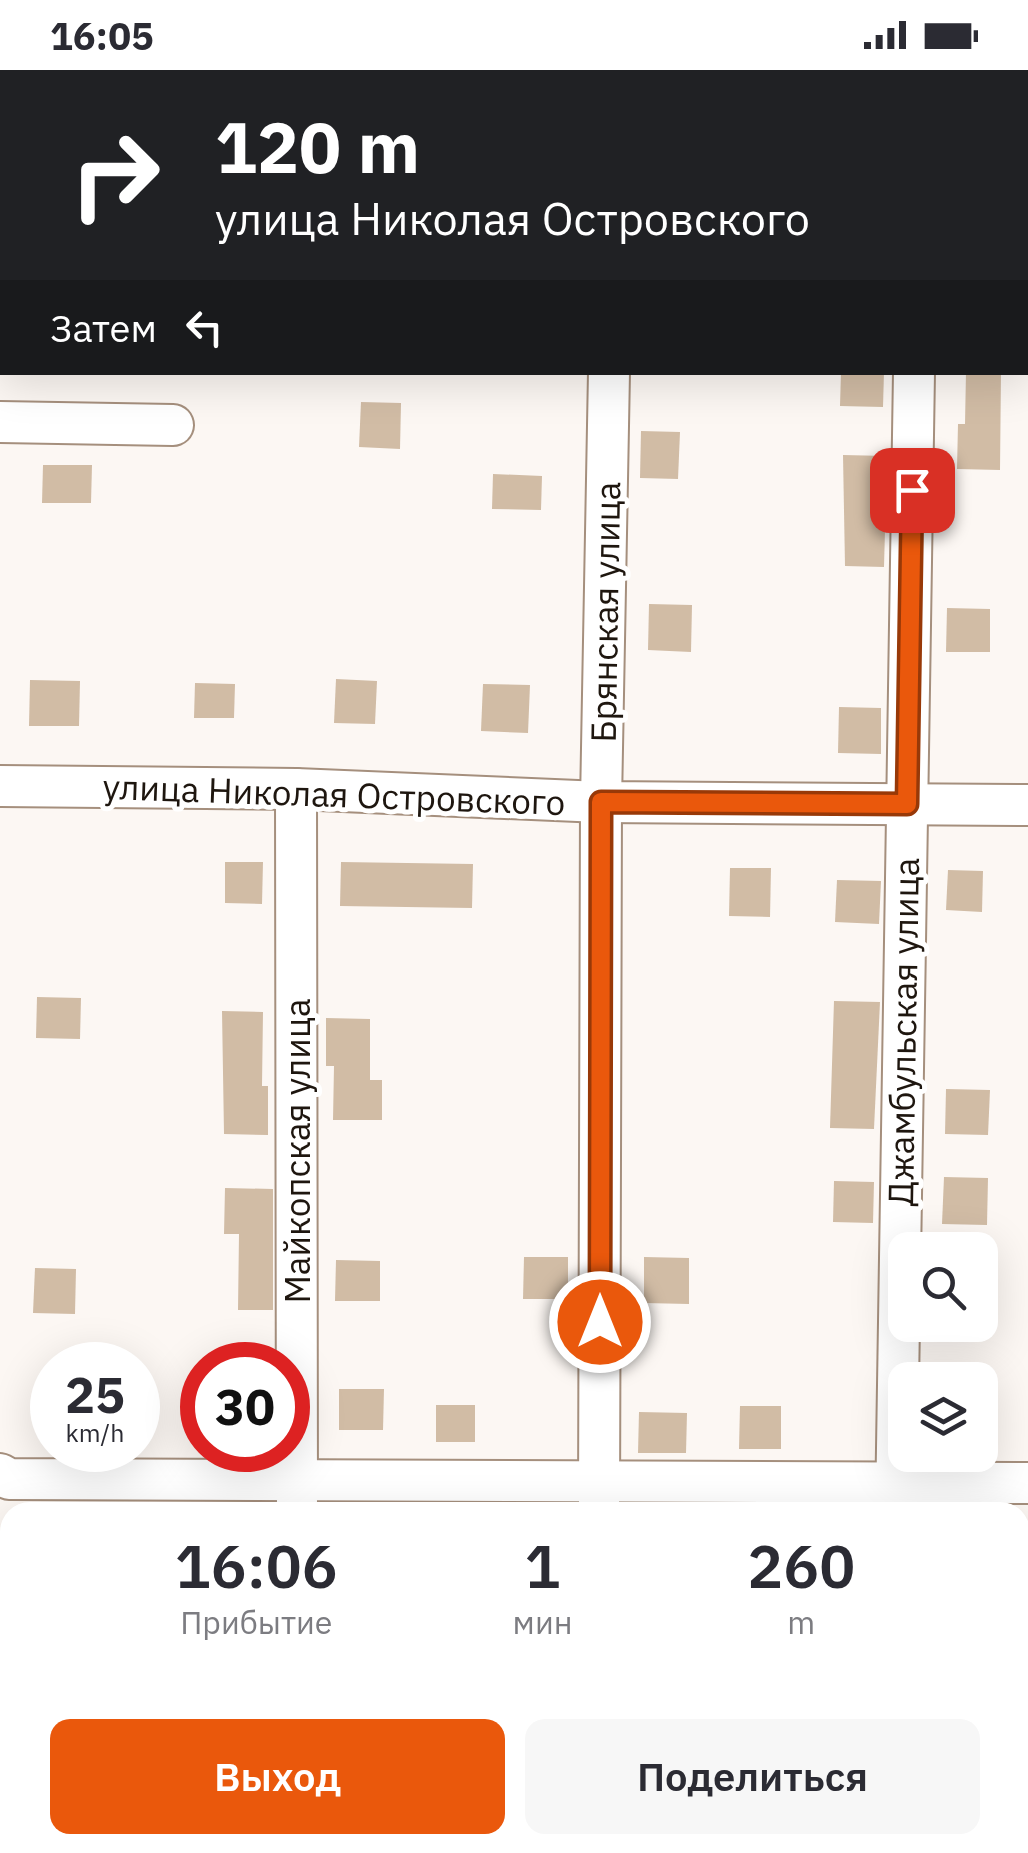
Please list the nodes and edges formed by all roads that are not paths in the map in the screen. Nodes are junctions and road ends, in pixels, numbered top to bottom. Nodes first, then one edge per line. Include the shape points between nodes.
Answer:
1 (609, 375) edge
2 (914, 375) edge
3 (0, 422) edge
4 (172, 425) dead end
5 (0, 786) edge
6 (296, 789) junction
7 (601, 802) junction
8 (907, 804) junction
9 (1028, 805) edge
10 (0, 1474) edge
11 (1028, 1483) edge
12 (298, 1497) edge
13 (599, 1497) edge
14 (896, 1497) edge

1 - 7 street, Брянская улица
2 - 8 street, Джамбульская улица
3 - 4 street
5 - 6 street, улица Николая Островского
6 - 7 street, улица Николая Островского
6 - 12 street, Майкопская улица
7 - 8 street, улица Николая Островского
7 - 13 street, Брянская улица
8 - 9 street, улица Николая Островского
8 - 14 street, Джамбульская улица
10 - 12 street
11 - 14 street
12 - 13 street
13 - 14 street

